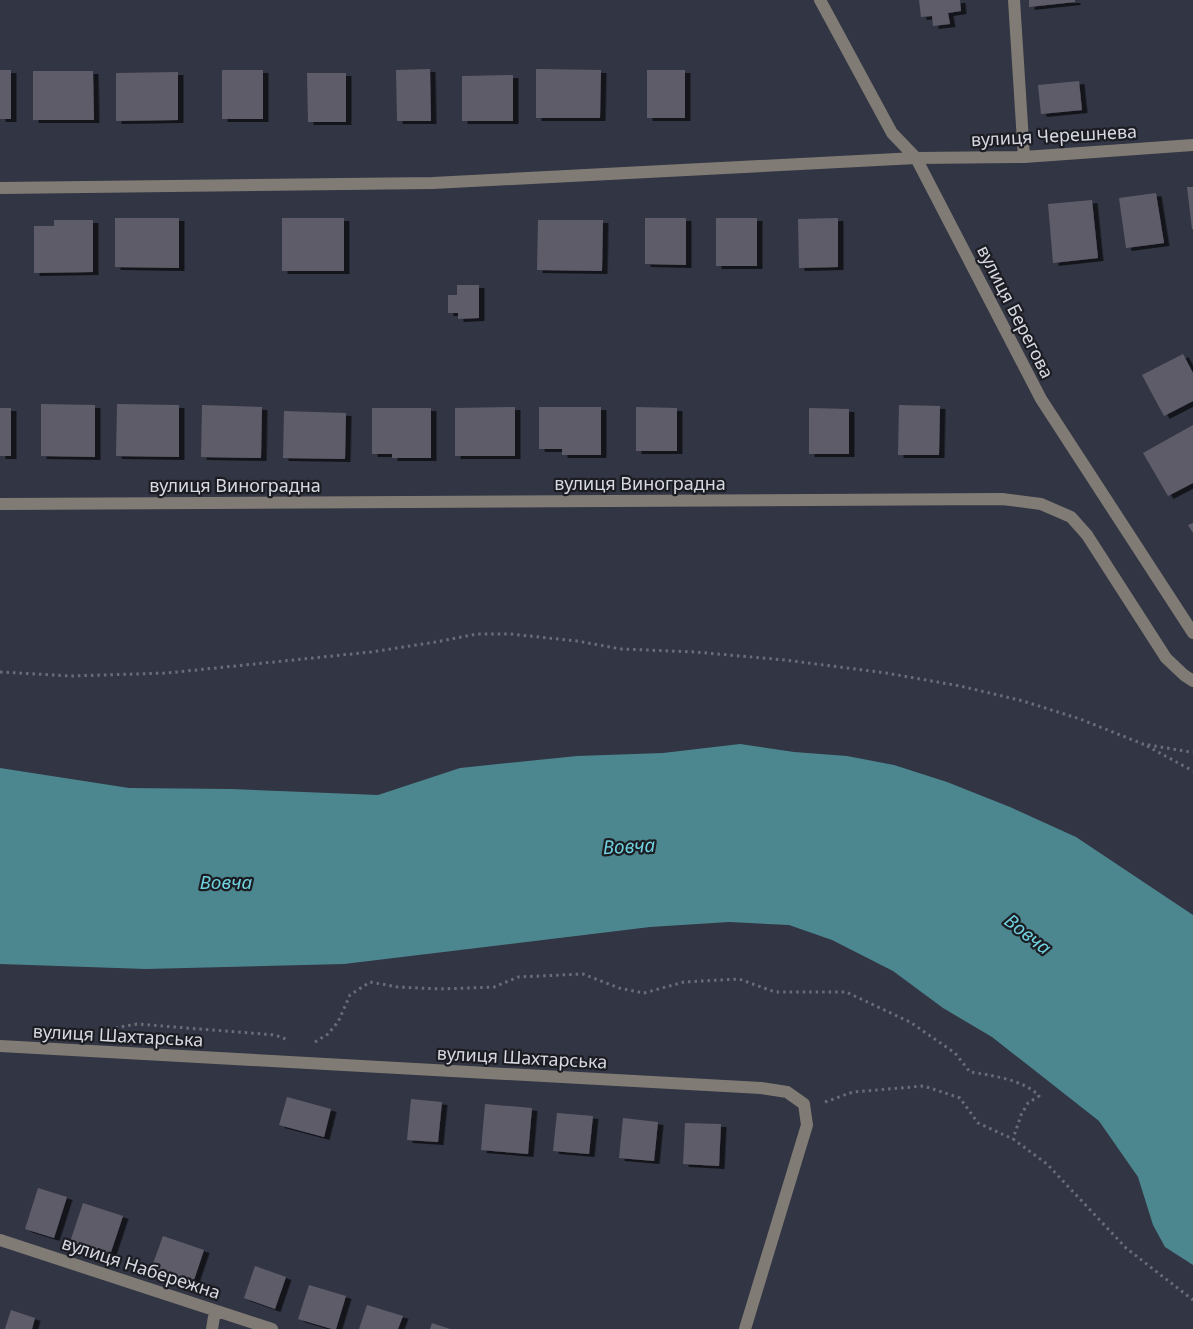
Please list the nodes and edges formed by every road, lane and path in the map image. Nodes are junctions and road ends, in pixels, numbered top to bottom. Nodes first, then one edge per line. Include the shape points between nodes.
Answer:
1 (820, 0) edge
2 (1014, 0) edge
3 (1193, 145) edge
4 (1024, 157) junction
5 (916, 158) junction
6 (0, 188) edge
7 (0, 504) edge
8 (1193, 633) edge
9 (0, 672) edge
10 (1193, 681) edge
11 (1143, 744) junction
12 (1193, 752) edge
13 (1193, 771) edge
14 (310, 1045) dead end
15 (0, 1046) edge
16 (804, 1104) junction
17 (1014, 1139) junction
18 (0, 1240) edge
19 (1193, 1300) edge
20 (215, 1311) junction
21 (212, 1329) edge
22 (272, 1329) edge
23 (745, 1329) edge

1 - 5 street, вулиця Берегова via 892,133
2 - 4 street
3 - 4 street, вулиця Черешнева
4 - 5 street, вулиця Черешнева
5 - 6 street via 433,183
5 - 8 street, вулиця Берегова via 1041,399
7 - 10 street, вулиця Виноградна via 1002,499 1041,504 1071,517 1087,534 1166,658
9 - 11 path via 71,676 167,673 371,652 477,634 510,634 621,649 785,660 886,673 1023,701
11 - 12 path
11 - 13 path
14 - 17 path via 328,1034 338,1022 350,995 370,982 398,988 494,987 518,977 583,974 619,988 644,993 684,982 739,979 775,992 846,992 910,1022 955,1053 970,1072 1000,1076 1034,1090 1039,1096 1028,1103 1021,1115
15 - 16 street, вулиця Шахтарська via 761,1088 787,1092
16 - 17 path via 828,1101 853,1092 924,1086 960,1098 978,1123
16 - 23 street via 807,1125
17 - 19 path via 1047,1164 1126,1248
18 - 20 street, вулиця Набережна
20 - 21 street
20 - 22 street, вулиця Набережна

